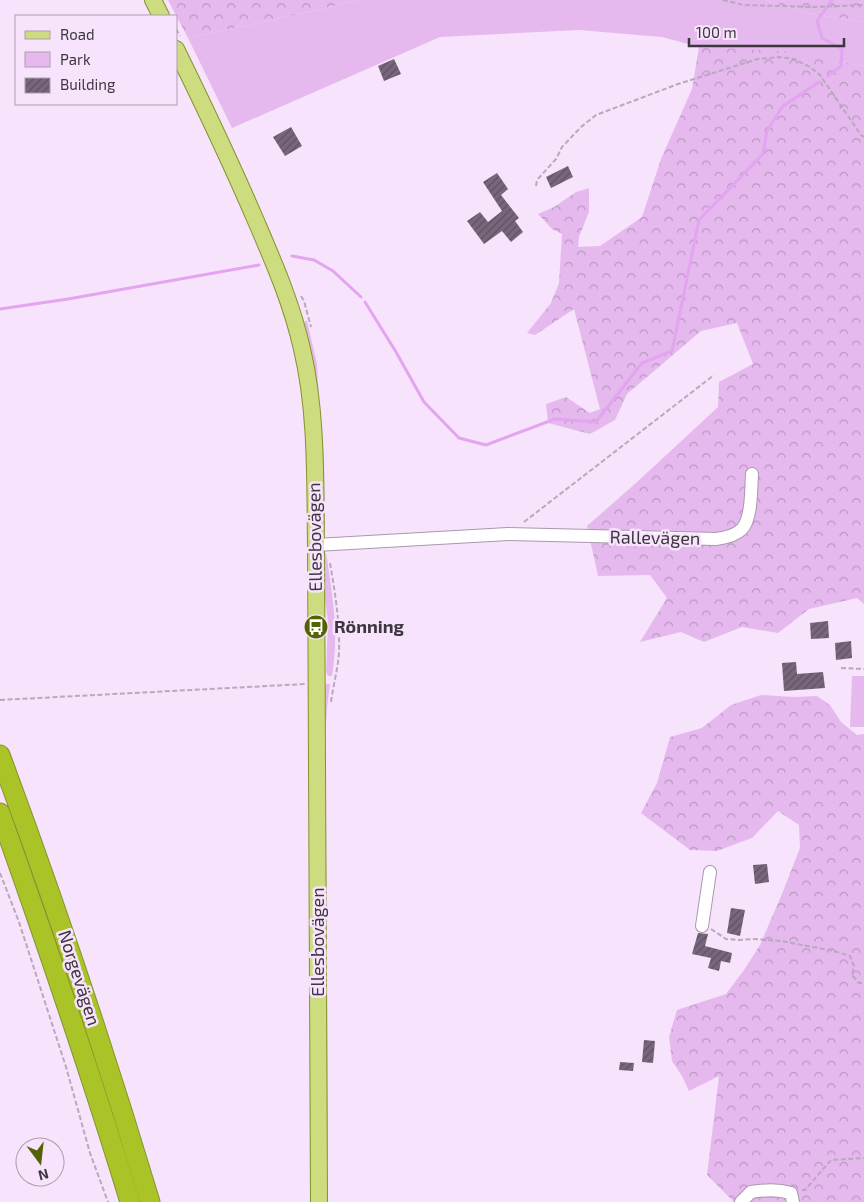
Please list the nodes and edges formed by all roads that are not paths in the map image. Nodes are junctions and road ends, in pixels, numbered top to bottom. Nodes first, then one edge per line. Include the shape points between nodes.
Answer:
1 (154, 0) edge
2 (161, 15) edge
3 (178, 53) edge
4 (752, 474) dead end
5 (316, 545) junction
6 (0, 756) edge
7 (0, 813) edge
8 (710, 872) dead end
9 (702, 926) road end
10 (792, 1198) edge
11 (130, 1202) edge
12 (150, 1202) edge
13 (320, 1202) edge
14 (741, 1202) edge

1 - 2 main road
3 - 5 main road, Ellesbovägen via 246,198 294,319 312,417
4 - 5 lane, Rallevägen via 748,518 742,530 716,539 508,534
5 - 13 main road, Ellesbovägen
6 - 12 highway, Norgevägen via 68,945
7 - 11 highway, Norgevägen via 49,951
8 - 9 lane
10 - 14 lane via 782,1191 770,1190 750,1192

